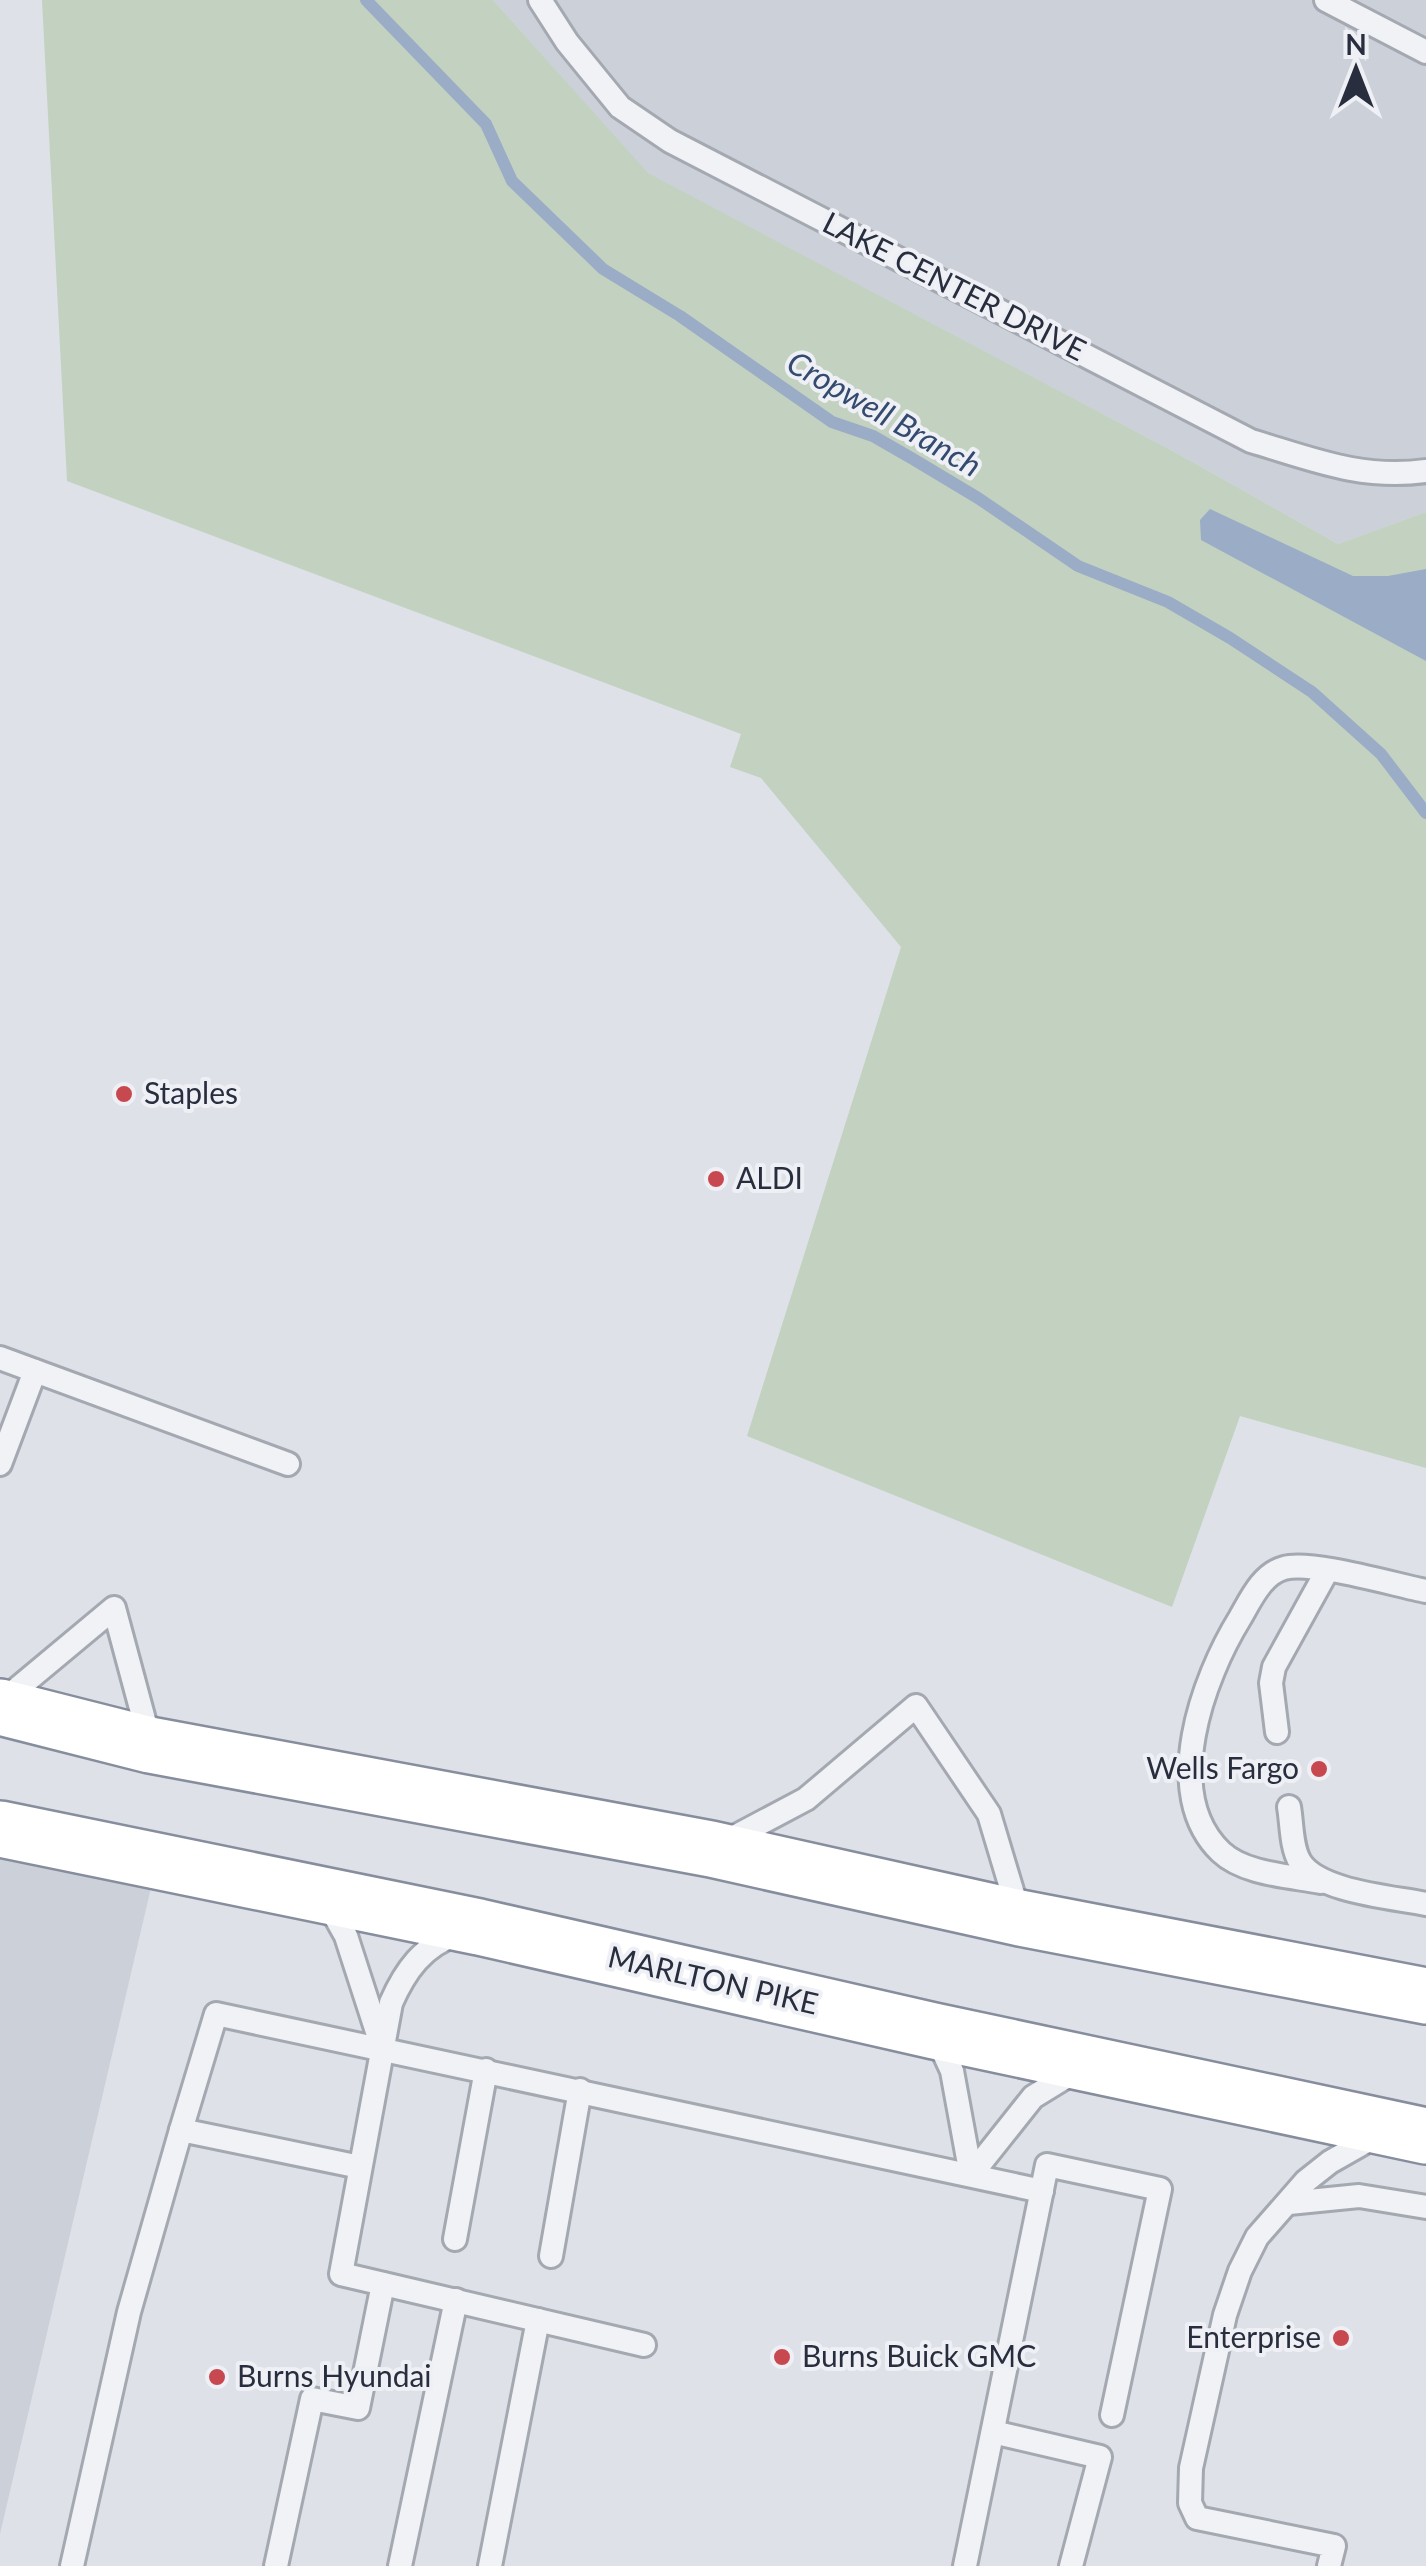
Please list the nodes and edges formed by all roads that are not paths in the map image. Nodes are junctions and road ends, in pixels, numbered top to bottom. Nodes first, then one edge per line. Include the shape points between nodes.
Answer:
1 (540, 0) edge
2 (1326, 0) edge
3 (1426, 52) edge
4 (1426, 471) edge
5 (0, 1358) edge
6 (35, 1371) junction
7 (8, 1418) edge
8 (0, 1464) edge
9 (288, 1464) dead end
10 (1327, 1571) junction
11 (1426, 1591) edge
12 (0, 1705) edge
13 (1277, 1732) dead end
14 (150, 1745) junction
15 (1289, 1808) dead end
16 (8, 1839) edge
17 (711, 1849) junction
18 (1321, 1882) junction
19 (324, 1896) junction
20 (1426, 1904) edge
21 (1020, 1918) junction
22 (479, 1927) junction
23 (1426, 1996) edge
24 (934, 2031) junction
25 (382, 2048) junction
26 (1088, 2064) junction
27 (486, 2070) junction
28 (580, 2090) junction
29 (181, 2130) junction
30 (1408, 2132) edge
31 (360, 2167) junction
32 (972, 2175) junction
33 (1042, 2191) junction
34 (1289, 2203) junction
35 (1426, 2207) edge
36 (455, 2239) dead end
37 (551, 2256) dead end
38 (383, 2284) junction
39 (456, 2300) junction
40 (538, 2320) junction
41 (644, 2345) dead end
42 (1112, 2415) dead end
43 (992, 2432) junction
44 (72, 2566) edge
45 (276, 2566) edge
46 (400, 2566) edge
47 (490, 2566) edge
48 (965, 2566) edge
49 (1071, 2566) edge
50 (1330, 2566) edge

1 - 4 lane, LAKE CENTER DRIVE via 620,107 670,141 1251,441 1343,470
2 - 3 lane
5 - 6 lane
6 - 7 lane
6 - 9 lane
7 - 8 lane
10 - 11 lane
10 - 13 lane via 1274,1667
10 - 18 lane via 1290,1566 1258,1588 1214,1666 1191,1753 1200,1824 1224,1856
12 - 14 highway
12 - 14 lane via 114,1608
14 - 17 highway
15 - 18 lane via 1301,1864
16 - 19 highway, MARLTON PIKE
17 - 21 highway
17 - 21 lane via 806,1799 916,1706 990,1814
18 - 20 lane
19 - 22 highway, MARLTON PIKE
19 - 25 lane via 346,1936
21 - 23 highway
22 - 24 highway, MARLTON PIKE
22 - 25 lane via 423,1952 403,1976
24 - 26 highway, MARLTON PIKE
24 - 32 lane via 952,2071
25 - 27 lane
25 - 29 lane via 216,2014
25 - 31 lane
26 - 30 highway, MARLTON PIKE
26 - 32 lane via 1033,2097
27 - 28 lane
27 - 36 lane
28 - 32 lane
28 - 37 lane
29 - 31 lane
29 - 44 lane via 129,2312
30 - 34 lane via 1330,2162
31 - 38 lane via 341,2274
32 - 33 lane
33 - 42 lane via 1047,2164 1160,2189
33 - 43 lane
34 - 35 lane via 1359,2196
34 - 50 lane via 1257,2238 1225,2315 1191,2468 1190,2503 1197,2518 1334,2546
38 - 39 lane
38 - 45 lane via 358,2408 312,2399
39 - 40 lane
39 - 46 lane
40 - 41 lane
40 - 47 lane
43 - 48 lane
43 - 49 lane via 1100,2457

